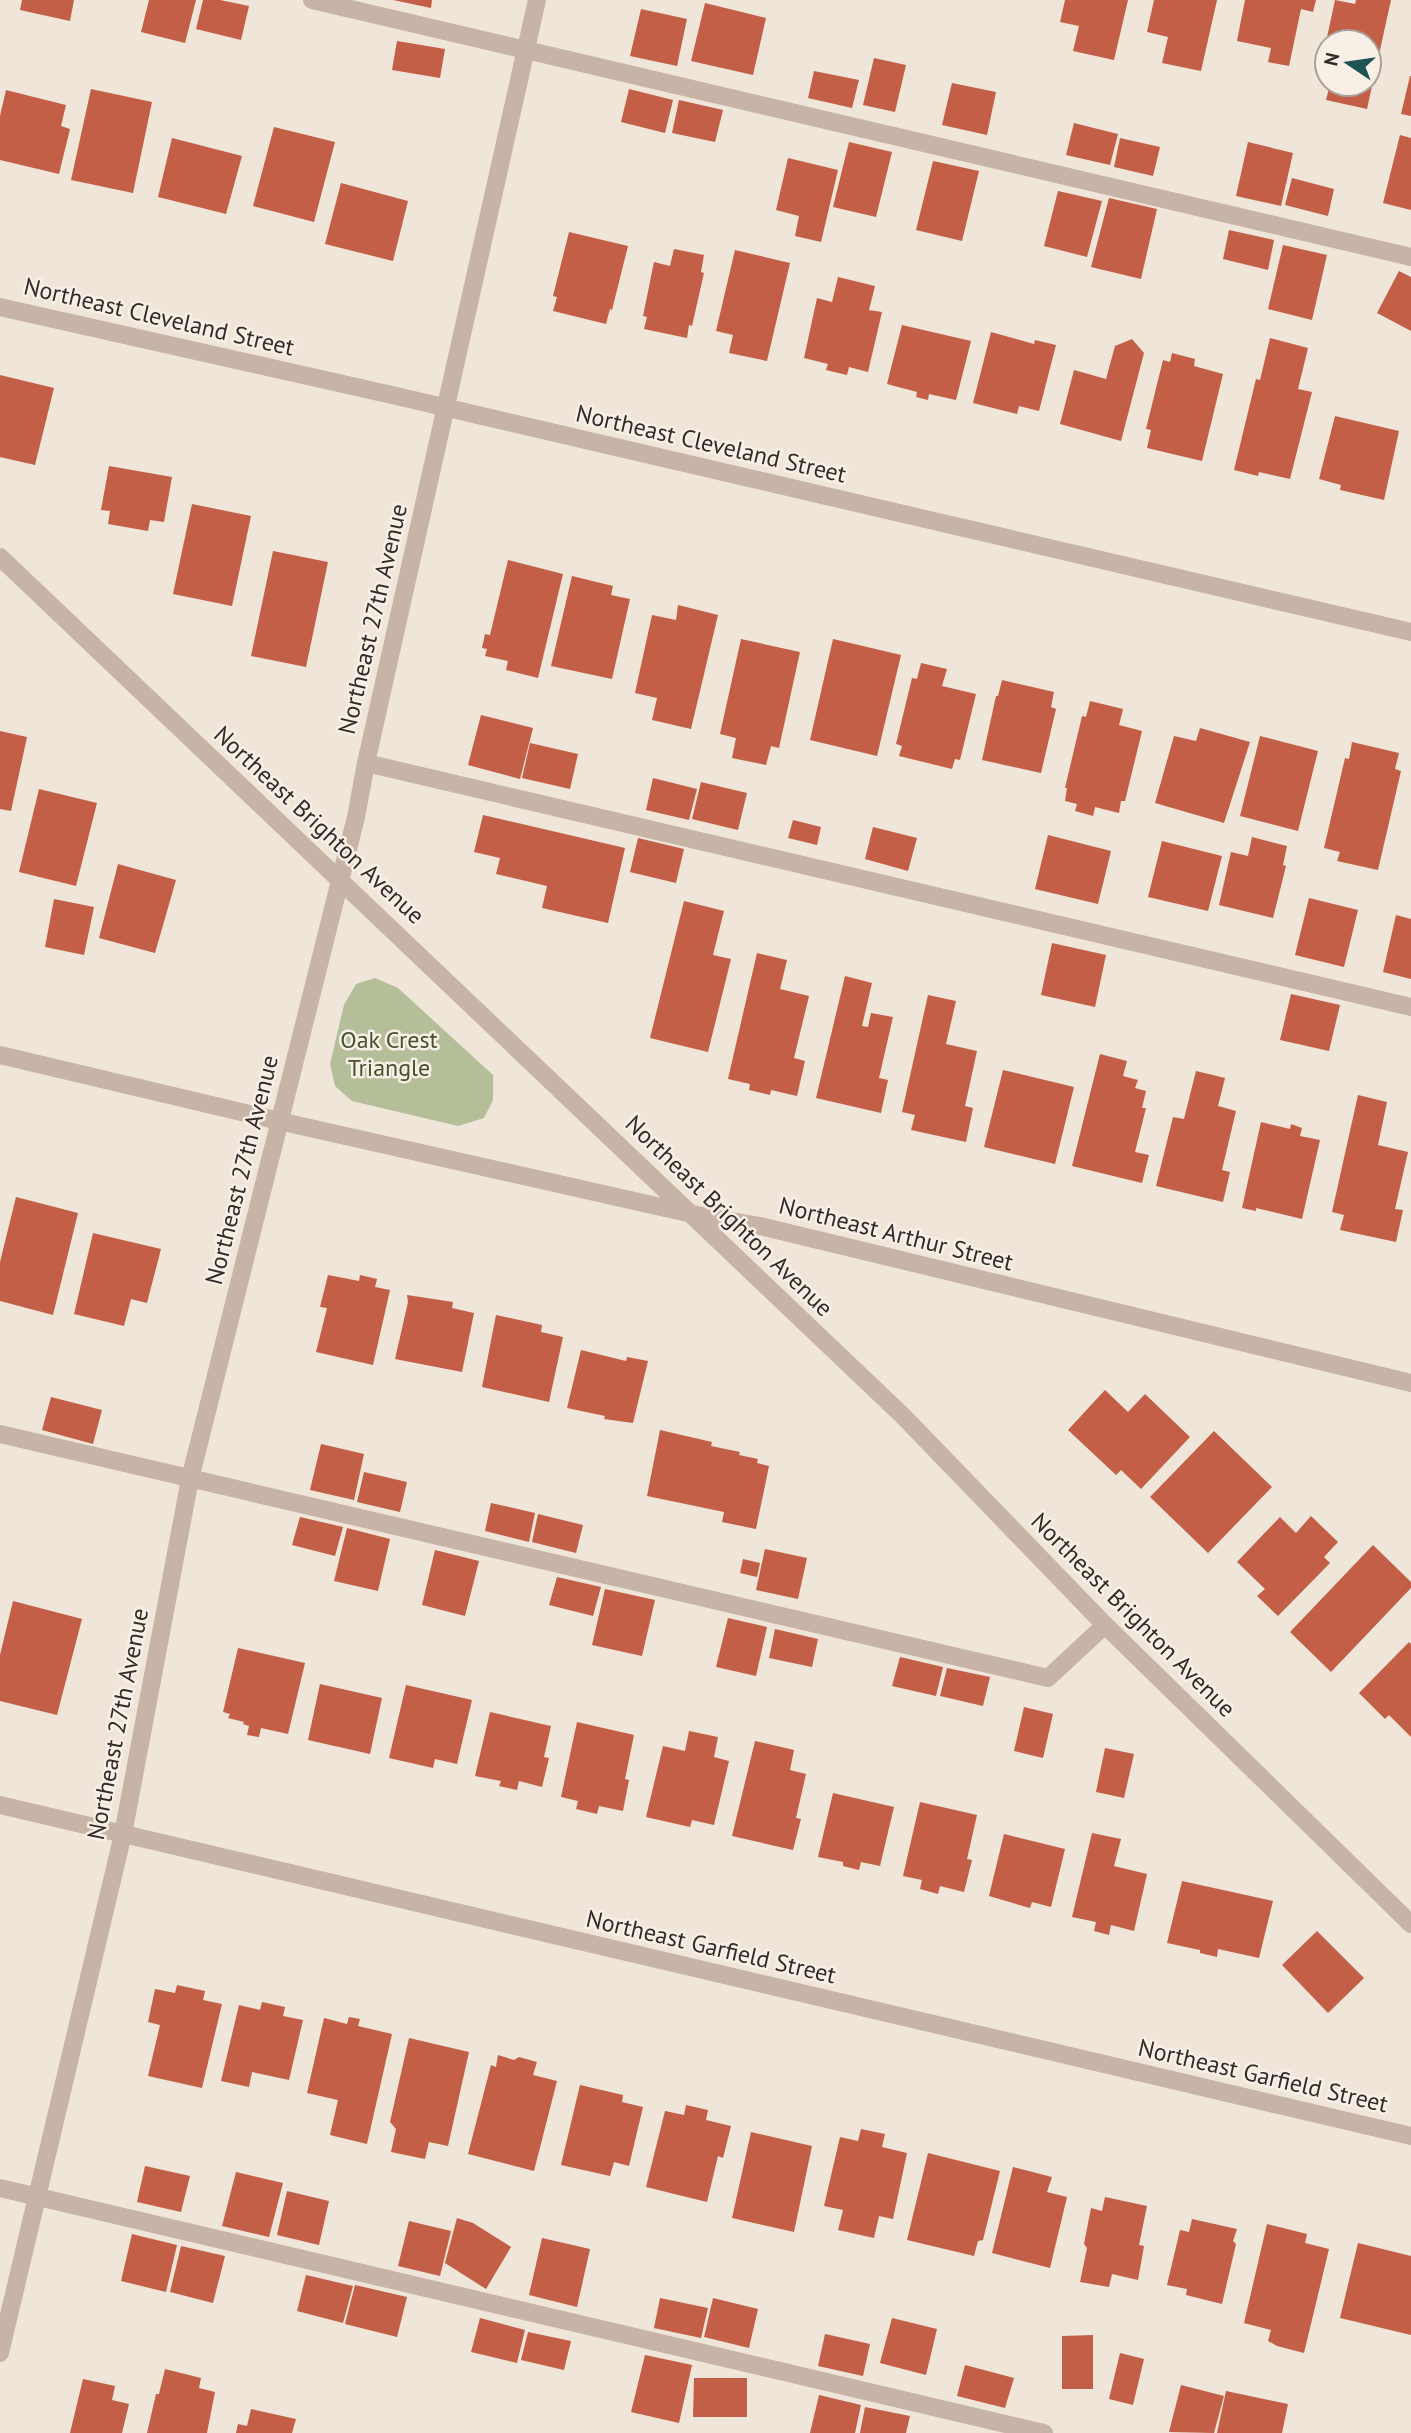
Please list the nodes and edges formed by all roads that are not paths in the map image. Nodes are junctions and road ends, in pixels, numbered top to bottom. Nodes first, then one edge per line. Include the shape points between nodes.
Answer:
1 (312, 0) edge
2 (537, 0) edge
3 (526, 50) junction
4 (1411, 257) edge
5 (0, 307) edge
6 (446, 407) junction
7 (0, 557) edge
8 (1411, 632) edge
9 (366, 763) junction
10 (340, 878) junction
11 (1411, 1007) edge
12 (0, 1055) edge
13 (279, 1121) junction
14 (692, 1214) junction
15 (1411, 1383) edge
16 (0, 1434) edge
17 (190, 1479) junction
18 (1105, 1625) junction
19 (0, 1805) edge
20 (123, 1834) junction
21 (1411, 1924) edge
22 (1411, 2136) edge
23 (0, 2188) edge
24 (38, 2198) junction
25 (0, 2353) edge
26 (1044, 2433) edge

1 - 3 street
2 - 3 street, Northeast 27th Avenue
3 - 4 street
3 - 6 street, Northeast 27th Avenue
5 - 6 street, Northeast Cleveland Street
6 - 8 street, Northeast Cleveland Street
6 - 9 street, Northeast 27th Avenue
7 - 10 street, Northeast Brighton Avenue
9 - 10 street, Northeast 27th Avenue
9 - 11 street
10 - 13 street, Northeast 27th Avenue
10 - 14 street, Northeast Brighton Avenue
12 - 13 street, Northeast Arthur Street
13 - 14 street, Northeast Arthur Street
13 - 17 street, Northeast 27th Avenue
14 - 15 street, Northeast Arthur Street via 761,1226
14 - 18 street, Northeast Brighton Avenue via 903,1416
16 - 17 street
17 - 18 street via 1048,1678
17 - 20 street, Northeast 27th Avenue
18 - 21 street, Northeast Brighton Avenue
19 - 20 street, Northeast Garfield Street
20 - 22 street, Northeast Garfield Street
20 - 24 street, Northeast 27th Avenue
23 - 24 street
24 - 25 street, Northeast 27th Avenue
24 - 26 street

